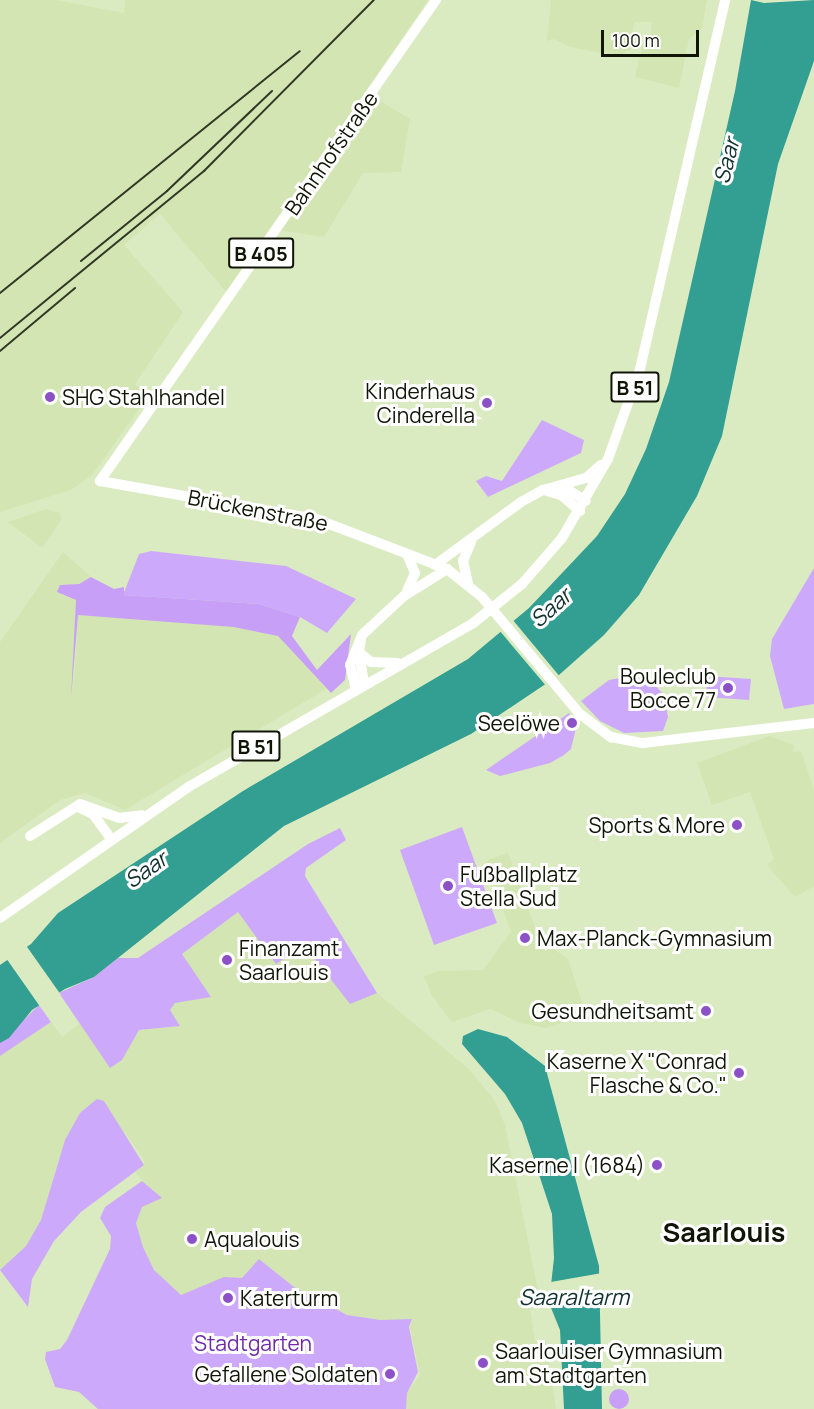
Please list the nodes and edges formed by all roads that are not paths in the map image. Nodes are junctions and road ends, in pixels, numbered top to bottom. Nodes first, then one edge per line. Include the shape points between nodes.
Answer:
1 (436, 0) edge
2 (725, 0) edge
3 (608, 459) junction
4 (103, 477) joint
5 (561, 486) junction
6 (543, 490) junction
7 (586, 501) junction
8 (580, 511) junction
9 (473, 539) junction
10 (407, 554) junction
11 (435, 564) junction
12 (447, 569) junction
13 (468, 584) junction
14 (404, 596) junction
15 (362, 635) junction
16 (359, 652) junction
17 (407, 661) junction
18 (360, 687) junction
19 (814, 723) edge
20 (71, 809) junction
21 (104, 812) junction
22 (150, 812) junction
23 (116, 837) junction
24 (33, 840) dead end
25 (0, 918) edge

1 - 4 main road, Bahnhofstraße / B 405
2 - 3 main road, B 51 via 651,333
3 - 5 main road via 586,478
3 - 7 main road, B 51
4 - 10 main road, Brückenstraße / B 405 via 124,486 316,519
5 - 6 main road
5 - 7 main road via 569,487
6 - 8 main road via 561,495
6 - 9 main road
7 - 8 main road, B 51
8 - 17 main road, B 51 via 537,568 503,601 472,624
9 - 11 main road
9 - 13 main road via 463,561
10 - 11 main road, Brückenstraße / B 405
10 - 14 main road via 415,573
11 - 12 main road, Brückenstraße / B 405
12 - 13 main road, Brückenstraße / B 405
12 - 14 main road
13 - 19 main road, Brückenstraße / B 405 via 580,714 611,737 638,743
14 - 15 main road
15 - 16 main road
15 - 18 main road via 350,665
16 - 17 main road, B 51 via 379,665
16 - 18 main road
17 - 18 main road, B 51
18 - 22 main road, B 51
20 - 21 main road via 86,804
20 - 23 main road via 82,808 93,814
20 - 24 main road
21 - 22 main road via 128,818
21 - 23 main road
22 - 23 main road, B 51
23 - 25 main road, B 51

